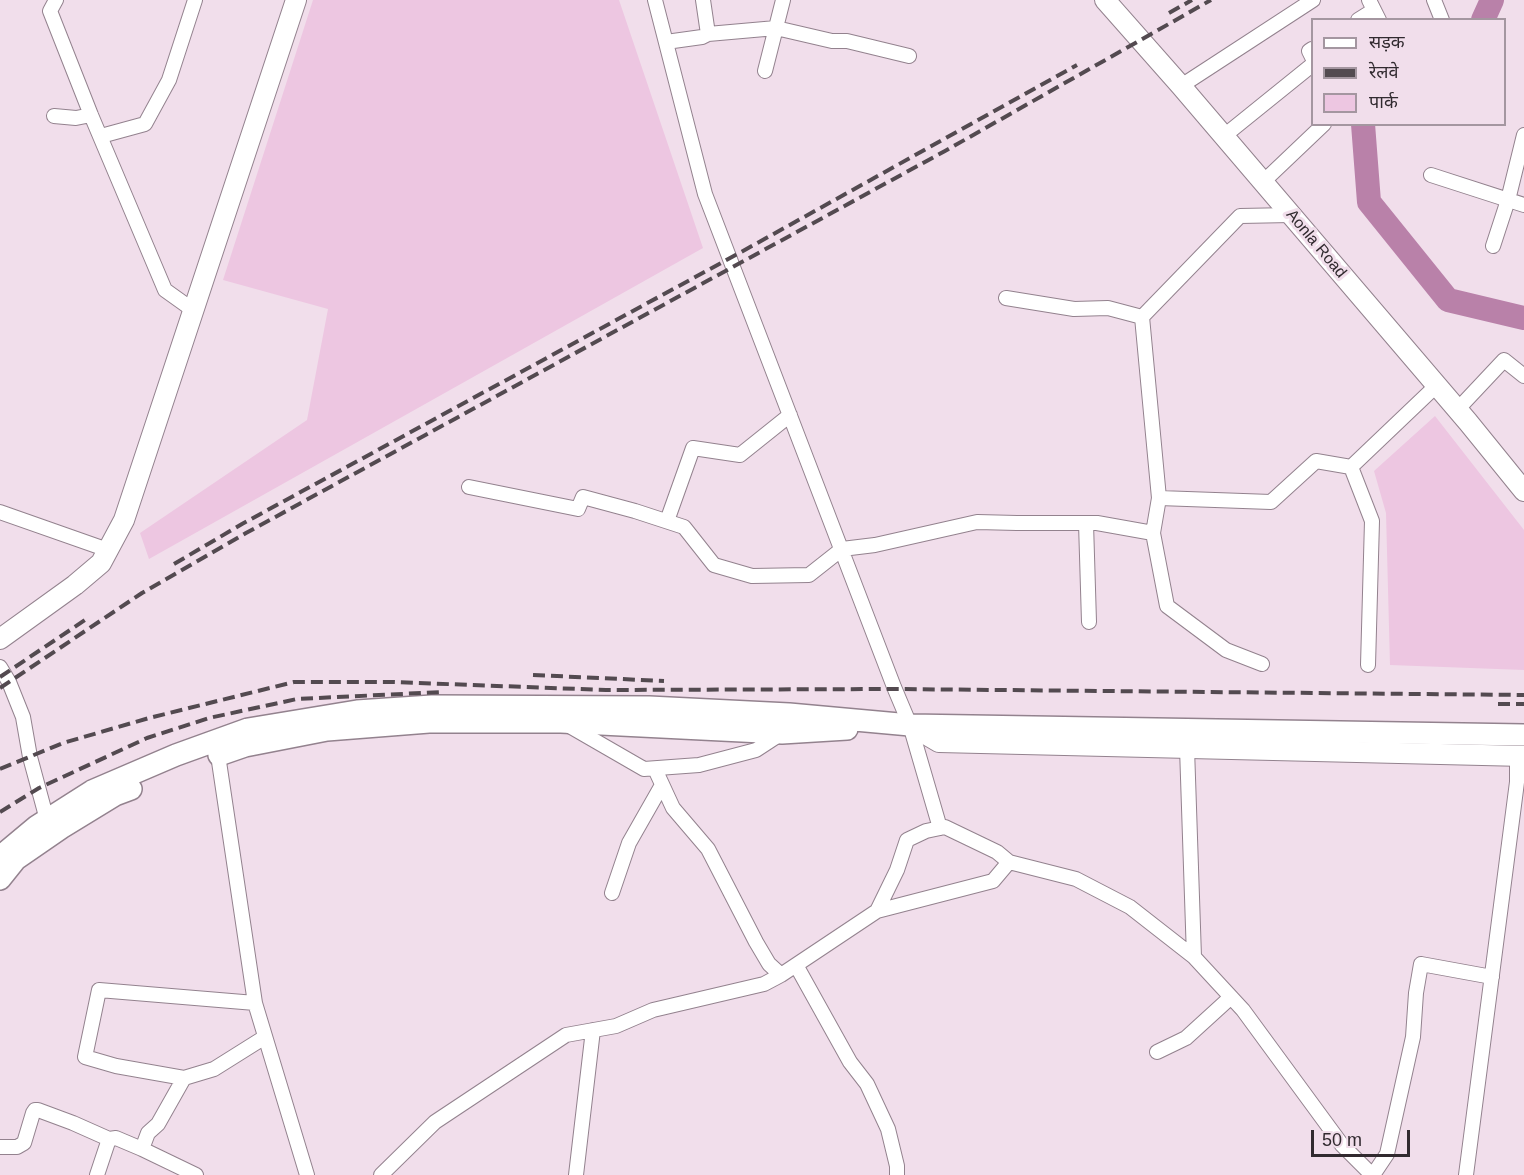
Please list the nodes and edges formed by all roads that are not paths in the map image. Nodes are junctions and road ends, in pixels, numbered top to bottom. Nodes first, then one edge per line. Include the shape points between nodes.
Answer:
1 (195, 0) edge
2 (296, 0) edge
3 (655, 0) edge
4 (704, 0) edge
5 (783, 0) edge
6 (1105, 0) edge
7 (1313, 0) edge
8 (1434, 0) edge
9 (50, 4) edge
10 (1374, 10) edge
11 (1361, 18) edge
12 (1441, 18) edge
13 (776, 28) junction
14 (708, 34) junction
15 (666, 42) junction
16 (909, 56) dead end
17 (1311, 66) edge
18 (765, 71) dead end
19 (1181, 86) junction
20 (91, 115) junction
21 (54, 116) dead end
22 (1322, 126) edge
23 (1524, 135) edge
24 (101, 136) junction
25 (1224, 136) junction
26 (1431, 175) dead end
27 (1263, 182) junction
28 (1508, 200) junction
29 (1524, 205) edge
30 (1291, 215) junction
31 (1493, 246) dead end
32 (1006, 297) dead end
33 (193, 310) junction
34 (1142, 317) junction
35 (1524, 376) edge
36 (1436, 386) junction
37 (1458, 410) junction
38 (790, 415) junction
39 (1350, 467) junction
40 (469, 487) dead end
41 (1524, 491) edge
42 (1159, 498) junction
43 (0, 512) edge
44 (667, 521) junction
45 (1086, 523) junction
46 (1153, 533) junction
47 (842, 549) junction
48 (108, 550) junction
49 (1089, 622) dead end
50 (0, 639) edge
51 (1262, 664) dead end
52 (1368, 665) dead end
53 (0, 667) edge
54 (561, 722) junction
55 (910, 725) junction
56 (782, 733) junction
57 (1524, 735) edge
58 (1187, 748) junction
59 (218, 755) junction
60 (1521, 756) edge
61 (655, 769) junction
62 (662, 785) junction
63 (47, 819) junction
64 (940, 828) junction
65 (0, 857) edge
66 (1009, 862) junction
67 (0, 879) edge
68 (612, 893) dead end
69 (877, 911) junction
70 (1194, 957) junction
71 (796, 965) junction
72 (781, 975) junction
73 (1492, 977) junction
74 (1231, 997) junction
75 (255, 1003) junction
76 (593, 1030) junction
77 (265, 1037) junction
78 (1157, 1052) dead end
79 (184, 1078) junction
80 (109, 1140) junction
81 (0, 1147) edge
82 (142, 1149) junction
83 (97, 1175) edge
84 (195, 1175) edge
85 (307, 1175) edge
86 (381, 1175) edge
87 (576, 1175) edge
88 (897, 1175) edge
89 (1373, 1175) edge
90 (1466, 1175) edge

1 - 24 street via 169,80 145,124
2 - 33 street
3 - 15 street
4 - 14 street
5 - 13 street
6 - 19 street, Aonla Road
7 - 19 street
8 - 12 street
9 - 20 street
10 - 11 street
13 - 14 street
13 - 16 street
13 - 18 street
14 - 15 street
15 - 38 street via 705,194
17 - 25 street
19 - 25 street, Aonla Road
20 - 21 street
20 - 24 street
22 - 27 street
23 - 28 street
24 - 33 street via 165,290
25 - 27 street, Aonla Road
26 - 28 street
27 - 30 street, Aonla Road
28 - 29 street
28 - 31 street
30 - 34 street via 1240,216
30 - 36 street, Aonla Road
32 - 34 street via 1074,309 1108,308
33 - 48 street via 124,520
34 - 42 street
35 - 37 street via 1504,360
36 - 37 street, Aonla Road
36 - 39 street
37 - 41 street, Aonla Road
38 - 44 street via 740,455 693,448
38 - 47 street
39 - 42 street via 1316,461 1271,502
39 - 52 street via 1371,521
40 - 44 street via 578,509 583,497
42 - 46 street
43 - 48 street
44 - 47 street via 684,527 714,565 752,576 808,574
45 - 46 street
45 - 47 street via 977,522
45 - 49 street
46 - 51 street via 1167,606 1226,650
47 - 55 street
48 - 50 street via 100,563 75,585
53 - 63 street via 23,717
54 - 56 main road
54 - 59 main road via 429,722 327,730
54 - 61 street via 644,769
55 - 56 main road
55 - 57 main road
55 - 58 street via 939,742
55 - 63 main road via 649,707 432,706 357,711 248,729 92,791
55 - 64 street
56 - 61 street via 756,750 699,765
58 - 60 street
58 - 70 street
59 - 67 main road via 115,795 16,859
59 - 75 street
60 - 73 street
61 - 62 street
62 - 68 street via 629,843
62 - 72 street via 673,808 708,849 756,942
63 - 65 main road
64 - 66 street via 997,852
64 - 69 street via 907,840
66 - 69 street via 993,881
66 - 70 street via 1076,879 1130,907
69 - 71 street
70 - 74 street
71 - 72 street
71 - 88 street via 849,1062 867,1084 888,1129
72 - 76 street via 764,984 653,1010 616,1026
73 - 89 street via 1421,964 1413,1037 1388,1154
73 - 90 street
74 - 78 street via 1186,1038
74 - 89 street via 1342,1145
75 - 77 street
75 - 79 street via 99,990 85,1057
76 - 86 street via 566,1035 435,1122
76 - 87 street
77 - 79 street via 214,1069
77 - 85 street
79 - 82 street
80 - 81 street via 35,1110 24,1143
80 - 82 street via 116,1137
80 - 83 street
82 - 84 street

